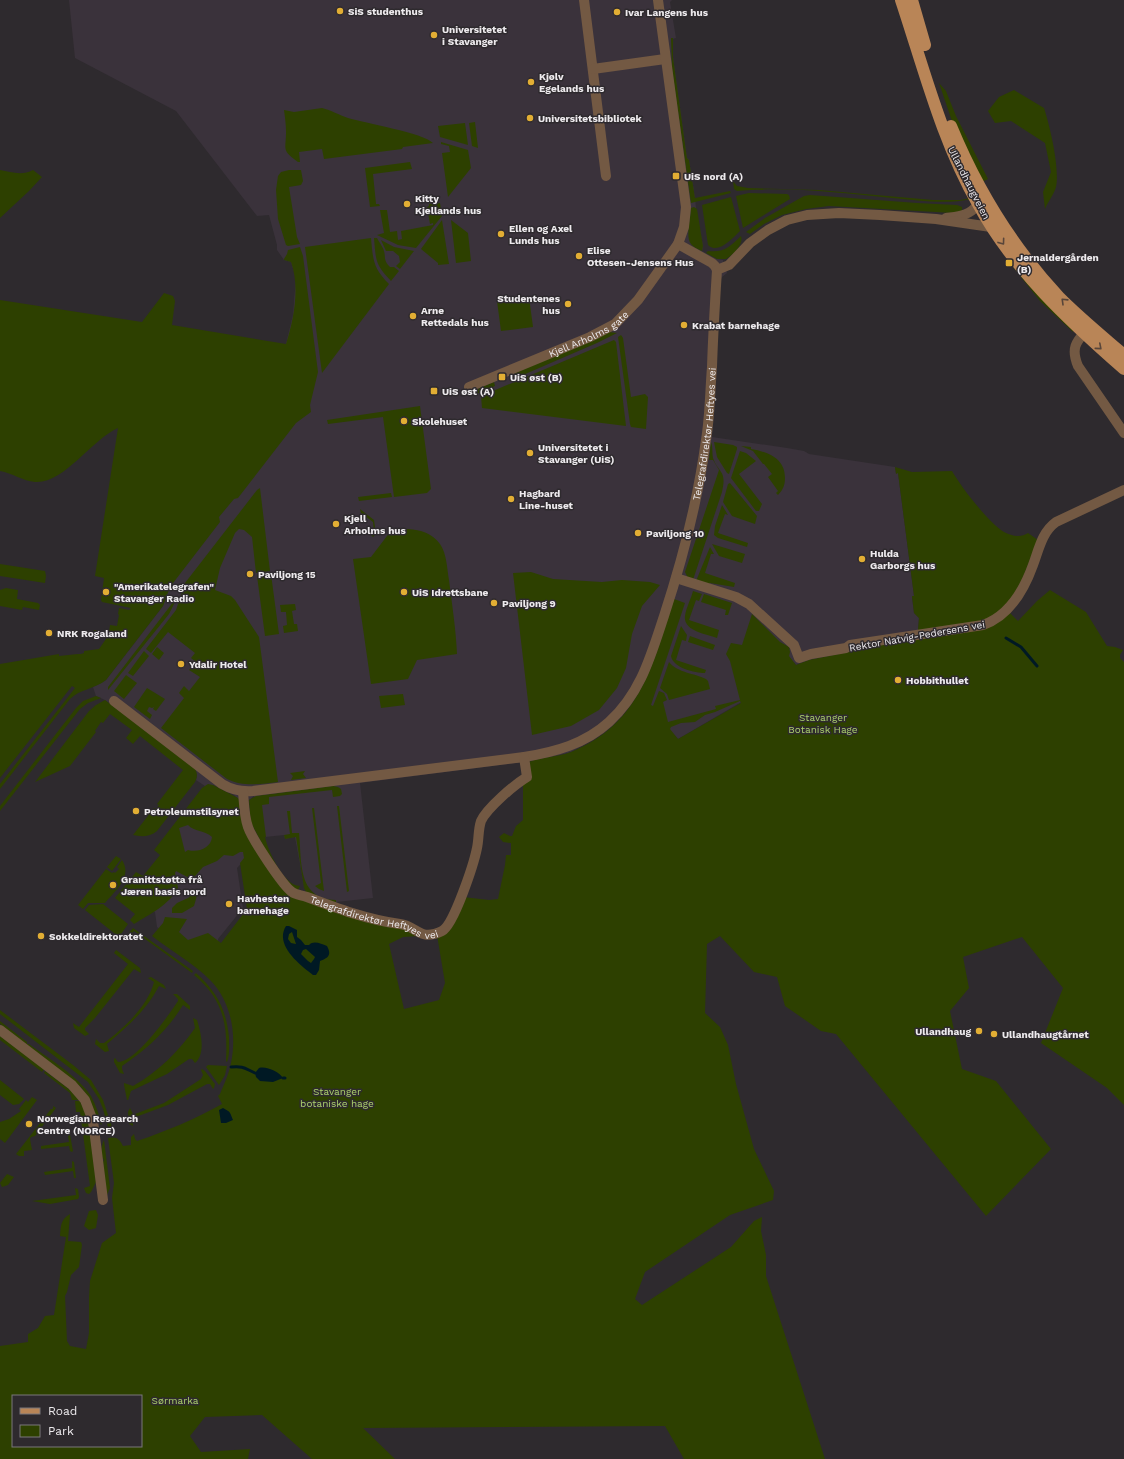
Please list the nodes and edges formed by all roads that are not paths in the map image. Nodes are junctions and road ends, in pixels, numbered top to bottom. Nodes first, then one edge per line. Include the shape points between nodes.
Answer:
1 (584, 0) edge
2 (658, 0) edge
3 (902, 0) edge
4 (912, 0) edge
5 (665, 59) junction
6 (593, 69) junction
7 (606, 176) dead end
8 (978, 205) junction
9 (936, 219) junction
10 (992, 227) junction
11 (678, 244) junction
12 (717, 270) junction
13 (1087, 330) junction
14 (1124, 355) edge
15 (1124, 369) edge
16 (469, 387) dead end
17 (1124, 433) edge
18 (1124, 490) edge
19 (676, 578) junction
20 (114, 701) dead end
21 (524, 757) junction
22 (243, 791) junction
23 (0, 1030) edge
24 (103, 1200) dead end

1 - 6 street
2 - 5 street, Kjell Arholms gate
3 - 8 main road, Ullandhaugveien via 942,124
13 -> 4 main road, Ullandhaugveien via 1018,248 984,195 948,117
5 - 6 street
5 - 11 street, Kjell Arholms gate via 686,207 684,227
6 - 7 street
8 - 9 street via 970,213
8 - 10 main road, Ullandhaugveien
9 - 10 street
9 - 12 street via 839,213 807,215 787,220 768,230 750,243 729,265
10 -> 13 main road, Ullandhaugveien via 1038,287
11 - 12 street via 712,263
11 - 16 street, Kjell Arholms gate via 634,306 615,324 590,337
12 - 19 street, Telegrafdirektør Heftyes vei via 707,439 695,506
13 - 14 main road, Ullandhaugveien
13 -> 15 main road, Ullandhaugveien
13 - 17 street via 1075,344 1075,360
18 - 19 street, Rektor Natvig-Pedersens vei via 1051,526 1011,606 999,618 983,625 850,645 799,658 794,645 749,604 736,597
19 - 21 street, Telegrafdirektør Heftyes vei via 645,673 623,708 589,737 567,748
20 - 22 street, Telegrafdirektør Heftyes vei via 222,784
21 - 22 street, Telegrafdirektør Heftyes vei
21 - 22 street, Telegrafdirektør Heftyes vei via 527,777 514,785 482,820 476,854 453,918 444,930 432,934 418,933 402,924 341,910 292,893 282,882 248,828
23 - 24 street via 72,1085 85,1100 93,1121

